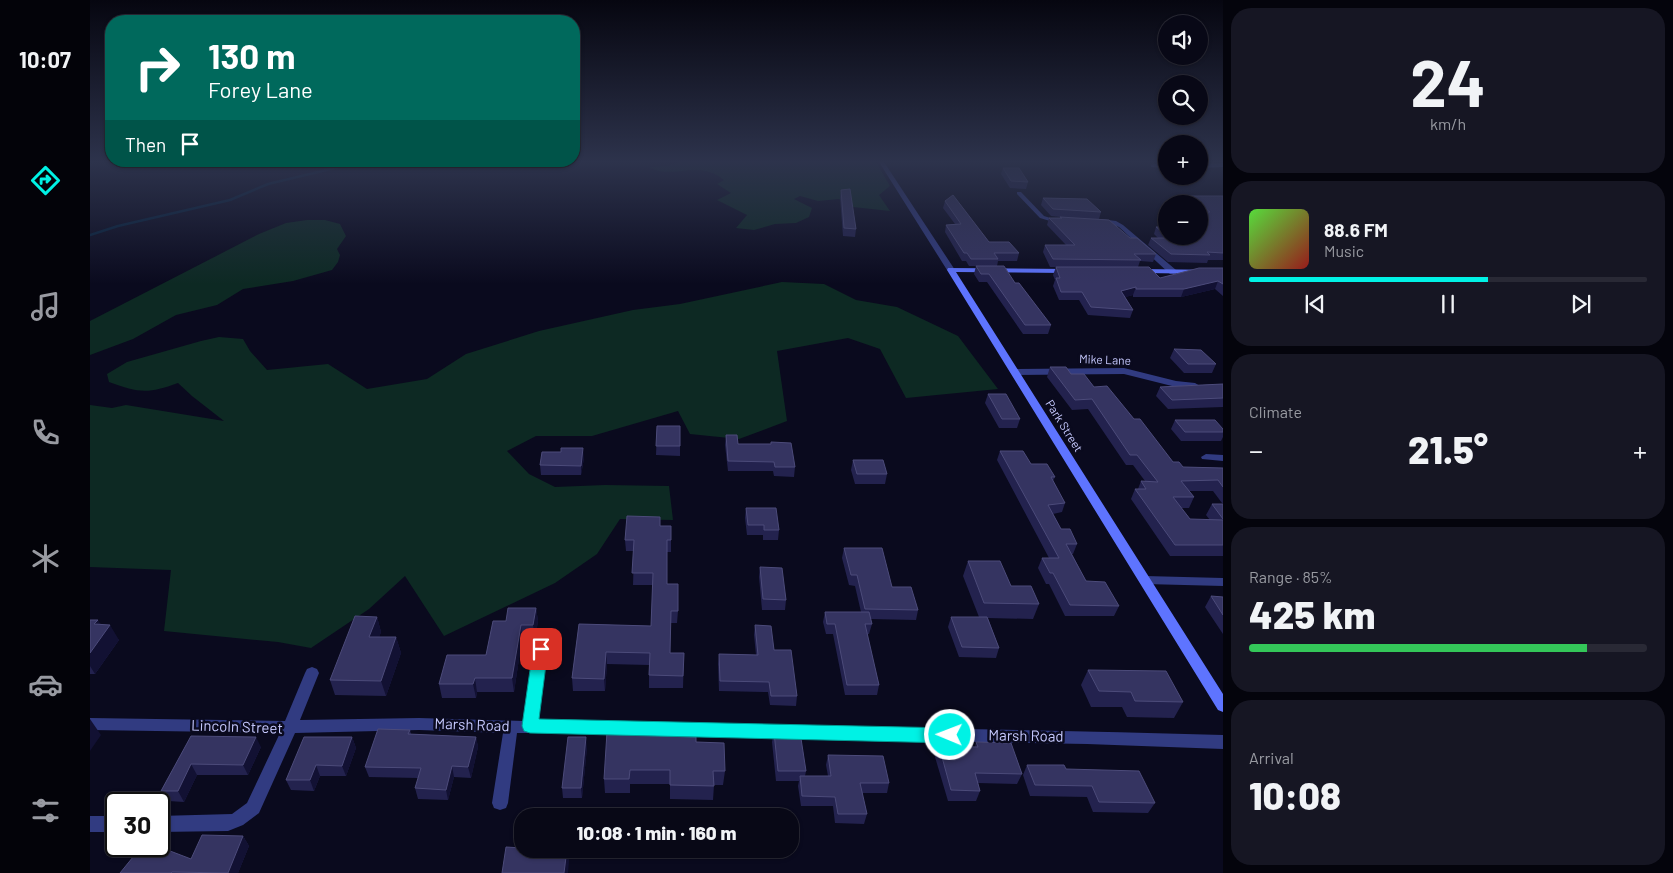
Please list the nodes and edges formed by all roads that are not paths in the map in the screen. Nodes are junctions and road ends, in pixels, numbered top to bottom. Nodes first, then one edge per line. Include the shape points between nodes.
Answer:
1 (907, 203) edge
2 (1028, 203) edge
3 (1068, 222) edge
4 (1096, 222) edge
5 (951, 270) junction
6 (1077, 271) edge
7 (1135, 271) edge
8 (1173, 272) junction
9 (1223, 272) edge
10 (1014, 372) junction
11 (1204, 387) edge
12 (1206, 458) dead end
13 (1223, 458) edge
14 (1145, 580) junction
15 (1223, 582) edge
16 (541, 649) dead end
17 (312, 673) dead end
18 (1223, 706) edge
19 (90, 724) edge
20 (530, 726) junction
21 (290, 727) junction
22 (511, 727) junction
23 (1223, 742) edge
24 (500, 803) dead end
25 (90, 824) edge
26 (105, 824) edge
27 (170, 824) edge

1 - 5 street, Park Street
2 - 3 street via 1042,217
4 - 8 street via 1122,226
5 - 6 street
5 - 10 street, Park Street
7 - 8 street
8 - 9 street
10 - 11 street, Mike Lane via 1124,371 1172,385
10 - 14 street, Park Street
12 - 13 street
14 - 15 street
14 - 18 street, Park Street
16 - 20 street
17 - 21 street
19 - 21 street, Lincoln Street
20 - 22 street, Marsh Road
20 - 23 street, Marsh Road
21 - 22 street, Marsh Road via 419,724
21 - 27 street, Lincoln Street via 253,808 246,814 228,823
22 - 24 street
25 - 26 street

